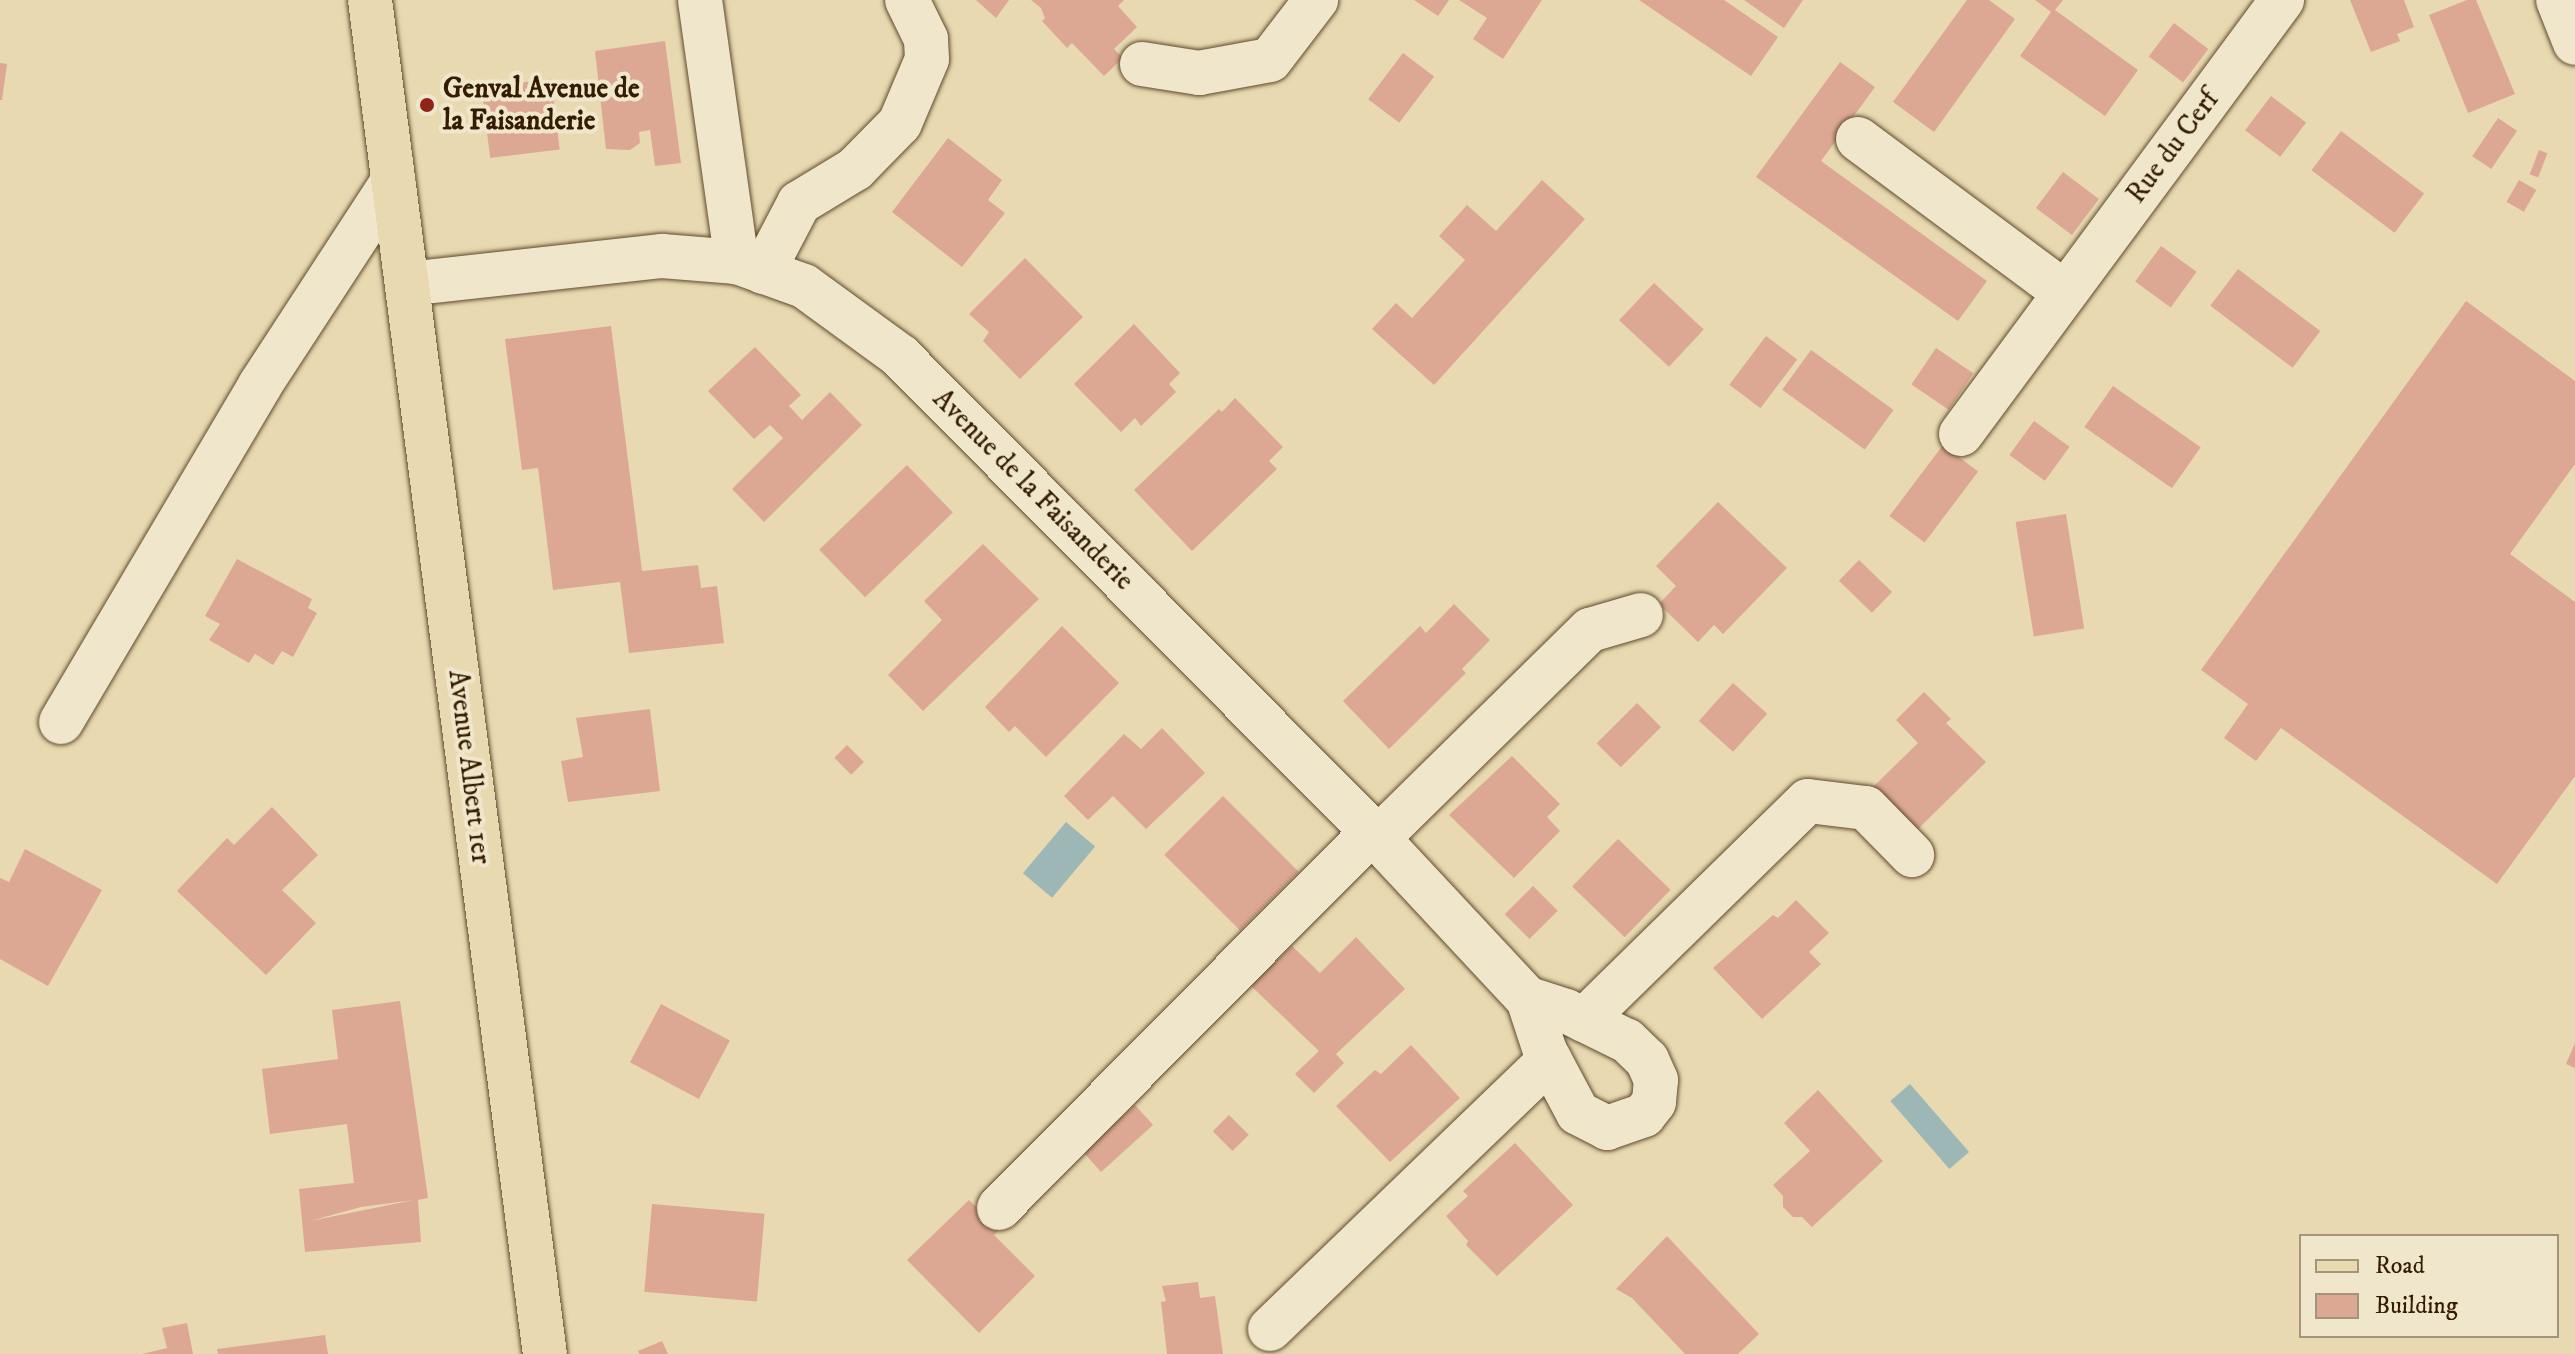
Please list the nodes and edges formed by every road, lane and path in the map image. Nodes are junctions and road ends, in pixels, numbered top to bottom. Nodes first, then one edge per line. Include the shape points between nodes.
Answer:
1 (370, 0) edge
2 (700, 0) edge
3 (907, 0) edge
4 (1316, 0) edge
5 (2282, 0) edge
6 (2558, 0) edge
7 (2575, 43) edge
8 (1142, 64) dead end
9 (1858, 139) dead end
10 (393, 181) junction
11 (750, 267) junction
12 (407, 284) junction
13 (2065, 293) junction
14 (1961, 434) dead end
15 (1641, 615) dead end
16 (61, 722) dead end
17 (1375, 835) junction
18 (1912, 855) dead end
19 (1528, 999) junction
20 (1584, 1020) junction
21 (1550, 1060) junction
22 (999, 1208) dead end
23 (1270, 1329) dead end
24 (545, 1354) edge

1 - 10 main road, Avenue Albert 1er
2 - 11 street
3 - 11 street via 926,39 927,59 900,123 855,169 799,203
4 - 8 street via 1270,60 1199,73
5 - 13 street, Rue du Cerf
6 - 7 street
9 - 13 street
10 - 12 main road, Avenue Albert 1er
10 - 16 street via 260,385
11 - 12 street, Avenue de la Faisanderie via 662,256
11 - 17 street, Avenue de la Faisanderie via 804,286 900,356
12 - 24 main road, Avenue Albert 1er
13 - 14 street, Rue du Cerf
15 - 17 street via 1590,630
17 - 19 street, Avenue de la Faisanderie
17 - 22 street
18 - 20 street via 1866,808 1808,801
19 - 20 street, Avenue de la Faisanderie
19 - 21 street, Avenue de la Faisanderie
20 - 21 street, Avenue de la Faisanderie via 1627,1041 1647,1060 1656,1080 1654,1102 1644,1115 1607,1128 1591,1123 1578,1113
21 - 23 street

